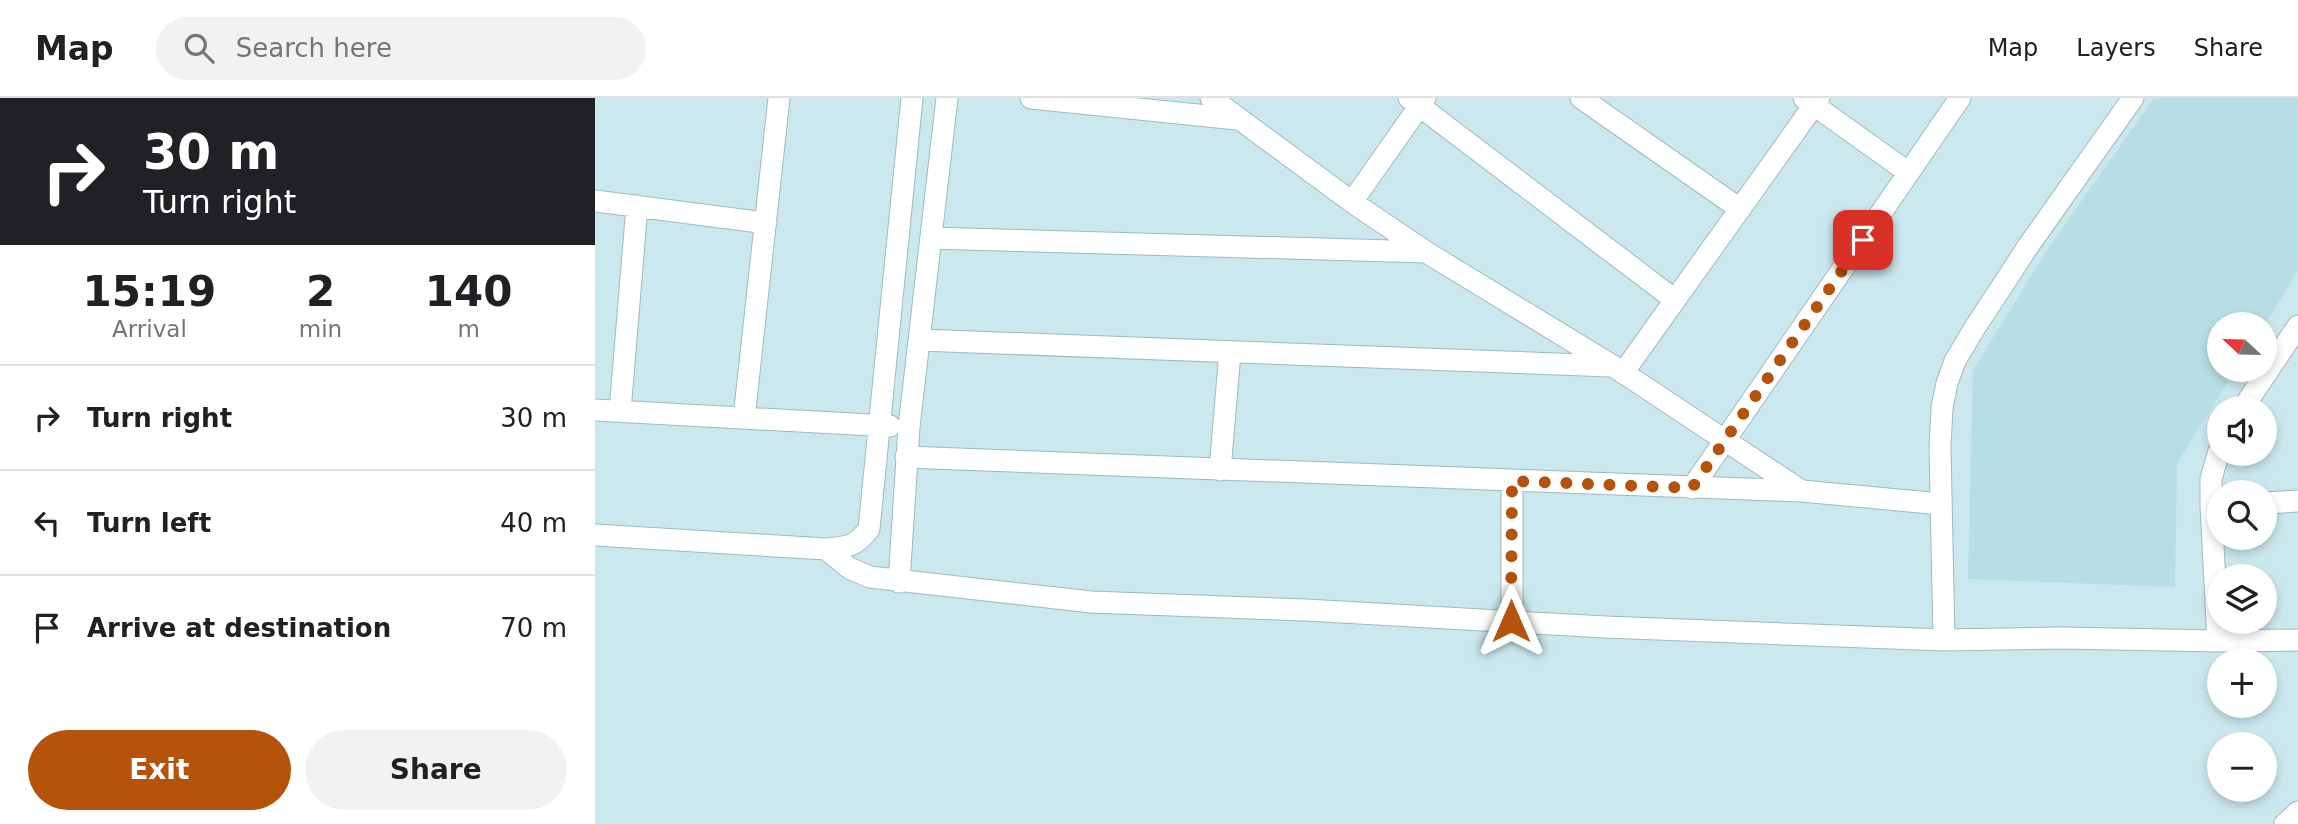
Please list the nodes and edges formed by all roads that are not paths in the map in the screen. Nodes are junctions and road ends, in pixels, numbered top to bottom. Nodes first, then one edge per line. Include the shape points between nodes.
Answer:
1 (779, 98) edge
2 (912, 98) edge
3 (947, 98) edge
4 (1031, 98) edge
5 (1211, 98) edge
6 (1581, 98) edge
7 (1961, 98) edge
8 (2133, 98) edge
9 (1418, 100) edge
10 (1812, 100) edge
11 (1240, 119) junction
12 (1909, 173) junction
13 (595, 201) edge
14 (1352, 202) junction
15 (637, 206) junction
16 (1740, 209) junction
17 (767, 223) junction
18 (931, 238) junction
19 (1426, 252) junction
20 (1675, 300) junction
21 (2298, 326) edge
22 (919, 340) junction
23 (1230, 352) junction
24 (1618, 370) junction
25 (2251, 396) edge
26 (595, 410) edge
27 (620, 411) junction
28 (744, 418) junction
29 (879, 425) junction
30 (909, 427) junction
31 (1724, 441) junction
32 (906, 457) junction
33 (1220, 470) junction
34 (1512, 481) junction
35 (1692, 488) junction
36 (1802, 491) junction
37 (2298, 501) edge
38 (2277, 502) edge
39 (1941, 504) junction
40 (595, 535) edge
41 (826, 549) junction
42 (2216, 550) edge
43 (899, 582) junction
44 (1511, 621) junction
45 (1944, 640) junction
46 (2298, 640) edge
47 (2218, 641) junction
48 (2298, 812) edge
49 (2285, 824) edge

1 - 17 street
2 - 29 street
3 - 18 street
4 - 11 street
5 - 11 street
6 - 16 street
7 - 12 street
8 - 39 street via 2029,245 1955,361 1942,408
9 - 14 street
9 - 20 street
10 - 12 street
10 - 16 street
11 - 14 street
12 - 31 street
13 - 15 street
14 - 19 street
15 - 17 street
15 - 27 street
16 - 20 street
17 - 28 street
18 - 19 street
18 - 22 street
19 - 24 street
20 - 24 street
21 - 25 street
22 - 23 street
22 - 30 street
23 - 24 street
23 - 33 street
24 - 31 street
26 - 27 street
27 - 28 street
28 - 29 street
29 - 30 street
29 - 41 street via 869,529 858,542
30 - 32 street
31 - 35 street
31 - 36 street
32 - 33 street
32 - 43 street
33 - 34 street
34 - 35 street
34 - 44 street
35 - 36 street
36 - 39 street
37 - 38 street
39 - 45 street
40 - 41 street
41 - 43 street via 849,568
42 - 47 street
43 - 44 street via 1091,602
44 - 45 street
45 - 47 street
46 - 47 street
48 - 49 street

